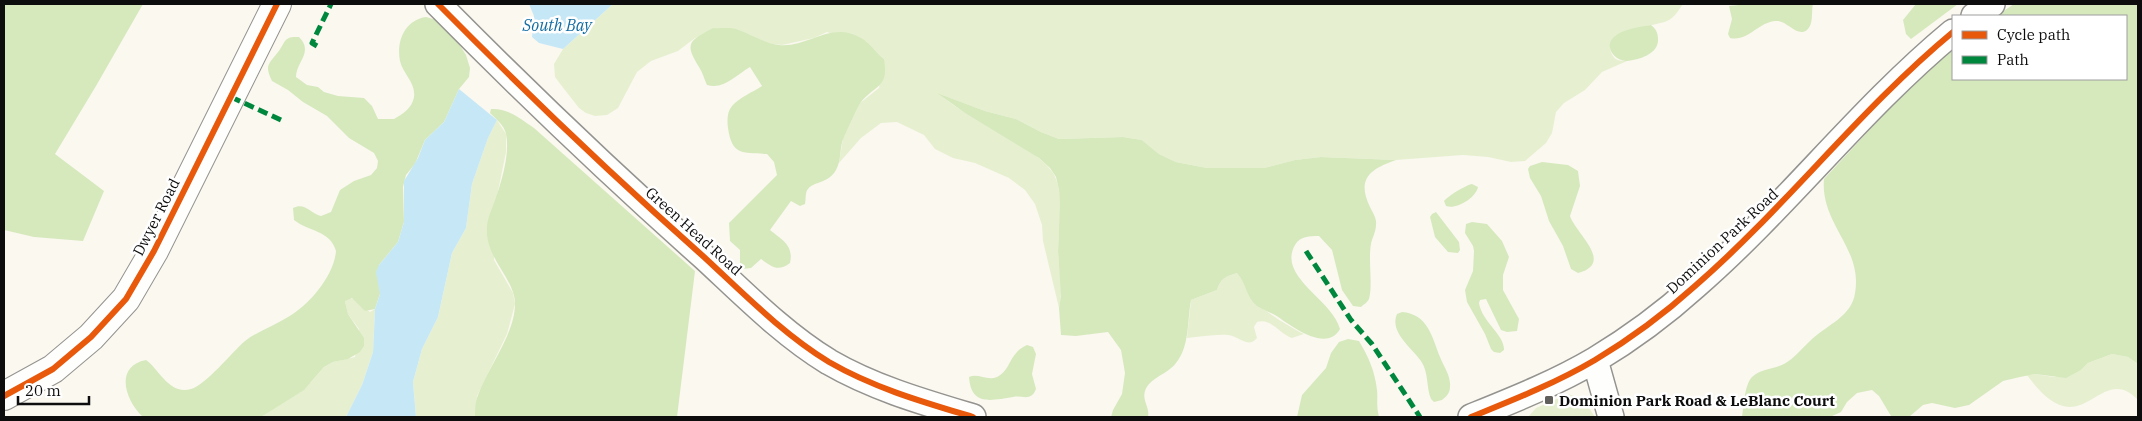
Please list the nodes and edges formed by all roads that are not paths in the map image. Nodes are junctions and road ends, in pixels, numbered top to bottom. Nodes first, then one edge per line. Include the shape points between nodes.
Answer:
1 (277, 4) edge
2 (438, 4) edge
3 (1992, 4) edge
4 (1976, 15) edge
5 (1952, 33) edge
6 (1595, 360) junction
7 (4, 396) edge
8 (1503, 411) edge
9 (973, 417) edge
10 (1471, 417) edge
11 (1610, 417) edge

1 - 7 street, Dwyer Road via 154,251 126,299 91,337 60,363 30,384
2 - 9 street, Green Head Road via 546,112 795,338 827,361 876,386
3 - 4 street
5 - 6 street, Dominion Park Road via 1893,86 1716,268 1649,324
6 - 8 street, Dominion Park Road
6 - 11 street
8 - 10 street, Dominion Park Road

